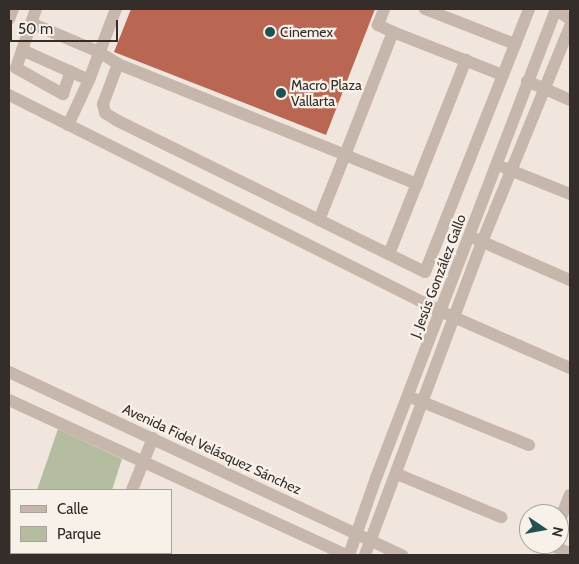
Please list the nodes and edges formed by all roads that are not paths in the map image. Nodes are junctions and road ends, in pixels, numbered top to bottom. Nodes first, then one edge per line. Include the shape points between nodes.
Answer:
1 (13, 9) edge
2 (36, 9) edge
3 (116, 9) edge
4 (384, 9) edge
5 (529, 9) edge
6 (556, 9) edge
7 (432, 10) edge
8 (9, 19) edge
9 (570, 19) edge
10 (31, 23) junction
11 (570, 26) edge
12 (393, 32) junction
13 (515, 44) junction
14 (22, 50) junction
15 (99, 52) junction
16 (466, 60) junction
17 (118, 64) junction
18 (71, 71) junction
19 (503, 75) junction
20 (89, 80) junction
21 (527, 81) junction
22 (545, 88) junction
23 (9, 95) edge
24 (570, 100) edge
25 (68, 125) junction
26 (345, 155) junction
27 (496, 164) junction
28 (511, 170) junction
29 (417, 184) junction
30 (570, 194) edge
31 (319, 220) junction
32 (470, 236) junction
33 (482, 242) junction
34 (389, 254) junction
35 (570, 280) edge
36 (440, 311) junction
37 (454, 317) junction
38 (570, 368) edge
39 (9, 372) edge
40 (408, 396) junction
41 (9, 400) edge
42 (422, 402) junction
43 (152, 438) junction
44 (529, 445) dead end
45 (144, 462) junction
46 (396, 474) junction
47 (132, 489) edge
48 (501, 517) dead end
49 (357, 533) junction
50 (371, 539) junction
51 (348, 555) edge
52 (365, 555) edge
53 (402, 555) edge

1 - 8 street
2 - 10 street
3 - 15 street
4 - 12 street via 378,25
5 - 13 street
6 - 9 street
6 - 21 street, J. Jesús González Gallo
7 - 13 street
10 - 14 street
10 - 15 street
11 - 22 street
12 - 16 street
12 - 26 street
13 - 19 street
14 - 18 street
14 - 18 street via 16,68 63,94
15 - 17 street
15 - 20 street
16 - 19 street
16 - 29 street
17 - 26 street
17 - 31 street via 103,104 106,113
18 - 20 street
19 - 34 street via 426,272
20 - 25 street
21 - 22 street
21 - 27 street, J. Jesús González Gallo
22 - 24 street
22 - 28 street
23 - 25 street
25 - 36 street
26 - 29 street
26 - 31 street
27 - 28 street
27 - 32 street, J. Jesús González Gallo
28 - 30 street
28 - 33 street
29 - 34 street
31 - 34 street
32 - 33 street
32 - 36 street, J. Jesús González Gallo
33 - 35 street
33 - 37 street
36 - 37 street
36 - 40 street, J. Jesús González Gallo
37 - 38 street
37 - 42 street
39 - 43 street, Avenida Fidel Velásquez Sánchez
40 - 42 street
40 - 49 street, J. Jesús González Gallo
41 - 45 street
42 - 44 street
42 - 46 street
43 - 45 street
43 - 49 street, Avenida Fidel Velásquez Sánchez
45 - 47 street
45 - 51 street
46 - 48 street
46 - 50 street
49 - 50 street, Avenida Fidel Velásquez Sánchez
49 - 51 street, J. Jesús González Gallo
50 - 52 street
50 - 53 street, Avenida Fidel Velásquez Sánchez

